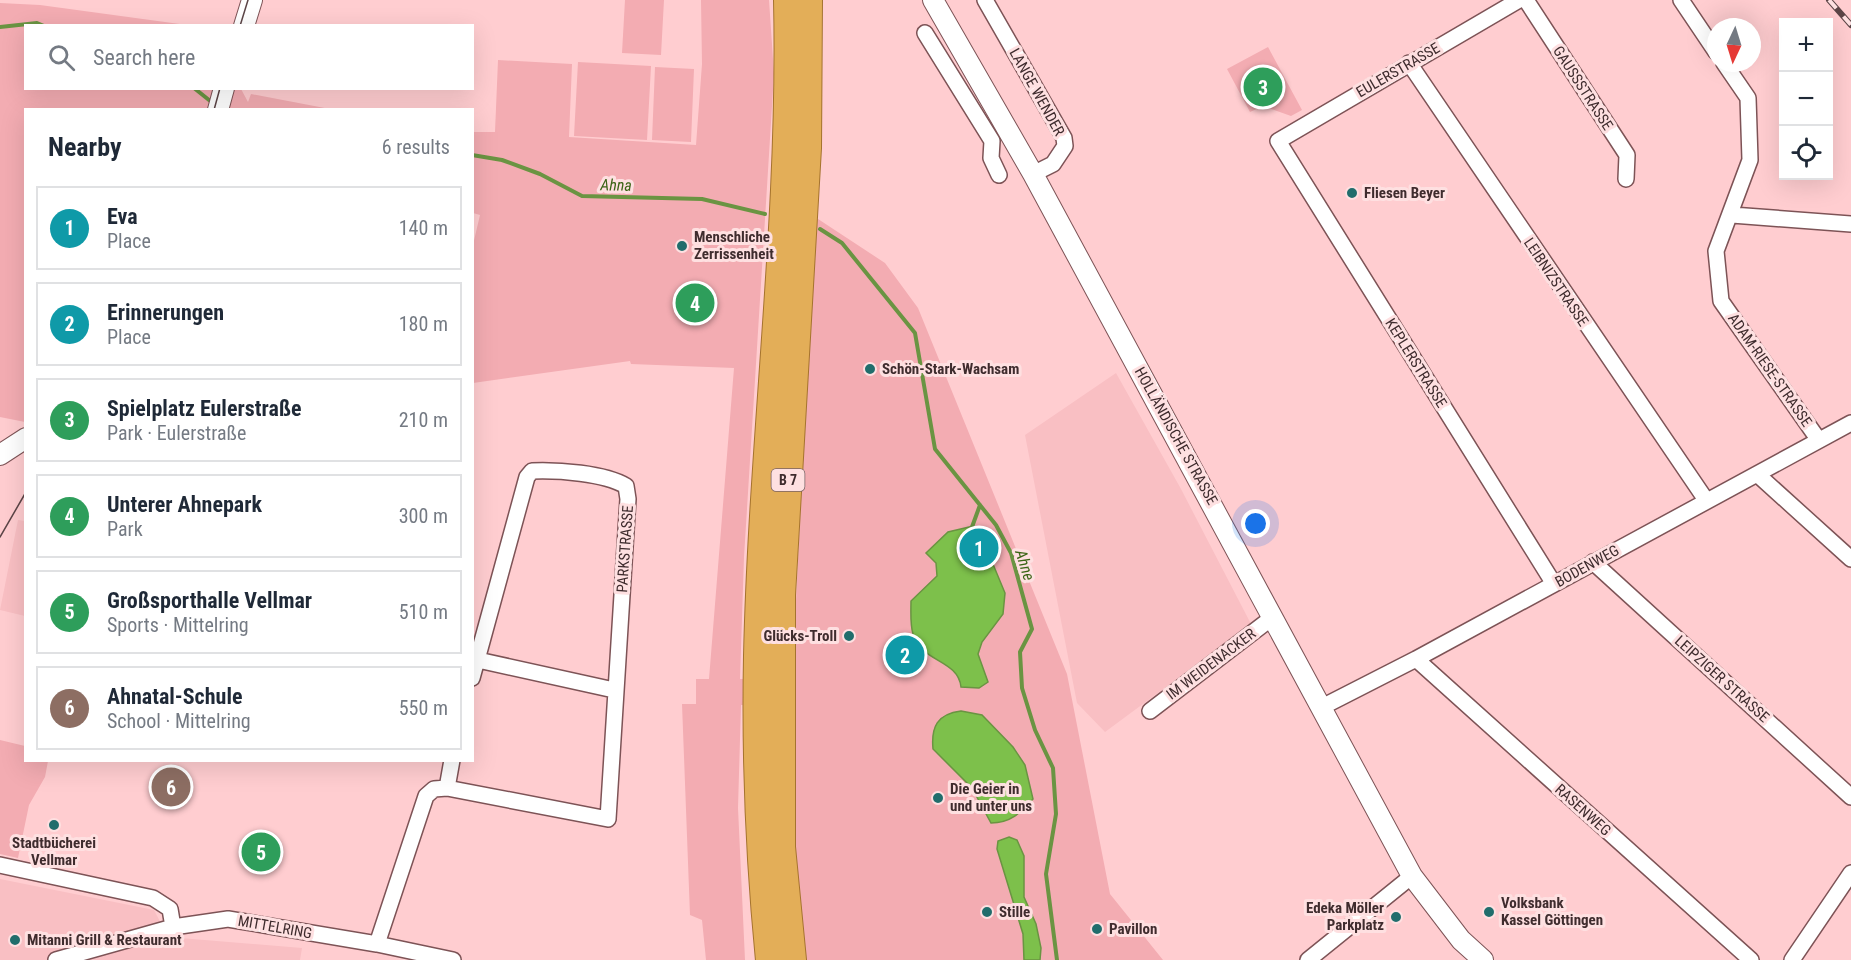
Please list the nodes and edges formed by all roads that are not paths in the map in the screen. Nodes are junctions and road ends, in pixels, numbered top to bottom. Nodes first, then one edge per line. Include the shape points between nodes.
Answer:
1 (252, 0) edge
2 (787, 0) edge
3 (809, 0) edge
4 (933, 0) edge
5 (985, 0) edge
6 (1519, 0) edge
7 (1526, 0) edge
8 (1681, 0) edge
9 (245, 24) edge
10 (924, 33) dead end
11 (1707, 39) edge
12 (1409, 63) junction
13 (1730, 72) edge
14 (223, 90) edge
15 (219, 108) edge
16 (1278, 141) joint
17 (1034, 174) junction
18 (999, 175) dead end
19 (1626, 179) dead end
20 (1732, 215) junction
21 (1851, 224) edge
22 (1851, 423) edge
23 (24, 439) edge
24 (1818, 439) junction
25 (1, 449) edge
26 (1757, 474) junction
27 (1706, 500) junction
28 (1851, 559) edge
29 (1593, 562) junction
30 (1554, 584) junction
31 (1273, 617) junction
32 (1416, 659) junction
33 (478, 660) junction
34 (474, 672) edge
35 (614, 690) junction
36 (1323, 707) junction
37 (1150, 711) dead end
38 (452, 762) edge
39 (447, 788) junction
40 (1851, 797) edge
41 (0, 865) edge
42 (1851, 873) edge
43 (1412, 876) junction
44 (173, 927) junction
45 (376, 944) junction
46 (56, 960) edge
47 (383, 960) edge
48 (453, 960) edge
49 (769, 960) edge
50 (793, 960) edge
51 (1308, 960) edge
52 (1483, 960) edge
53 (1751, 960) edge
54 (1792, 960) edge

1 - 9 street
2 - 49 highway, B 7 via 785,149 757,657 760,866
3 - 50 highway, B 7 via 808,148 782,595 782,847
4 - 17 street, HOLLÄNDISCHE STRASSE
5 - 17 street, LANGE WENDER via 1064,138 1065,147 1053,165
6 - 12 street, EULERSTRASSE
7 - 19 street, GAUSSSTRASSE via 1626,155
8 - 11 street
10 - 18 street via 992,141 991,158
12 - 16 street, EULERSTRASSE
12 - 27 street, LEIBNIZSTRASSE
13 - 20 street, ADAM-RIESE-STRASSE via 1748,98 1750,160
14 - 15 street
16 - 30 street, KEPLERSTRASSE
17 - 31 street, HOLLÄNDISCHE STRASSE
20 - 21 street
20 - 24 street, ADAM-RIESE-STRASSE via 1716,251 1721,301
22 - 24 street, BODENWEG
23 - 25 street
24 - 26 street, BODENWEG
26 - 27 street, BODENWEG
26 - 28 street
27 - 29 street, BODENWEG
29 - 30 street, BODENWEG
29 - 40 street, LEIPZIGER STRASSE
30 - 32 street, BODENWEG
31 - 36 street, HOLLÄNDISCHE STRASSE
31 - 37 street, IM WEIDENACKER
32 - 36 street, BODENWEG
32 - 53 street, RASENWEG
33 - 34 street, PARKSTRASSE
33 - 35 street
33 - 35 street, PARKSTRASSE via 527,477 532,471 545,470 615,479 626,486 628,499
35 - 39 street, PARKSTRASSE via 608,819
36 - 43 street, HOLLÄNDISCHE STRASSE
38 - 39 street
39 - 45 street via 434,789 426,796
41 - 44 street via 153,898 170,909
42 - 54 street
43 - 51 street
43 - 52 street, HOLLÄNDISCHE STRASSE via 1461,940
44 - 45 street, MITTELRING via 228,919
44 - 46 street, MITTELRING
45 - 47 street
45 - 48 street, MITTELRING

